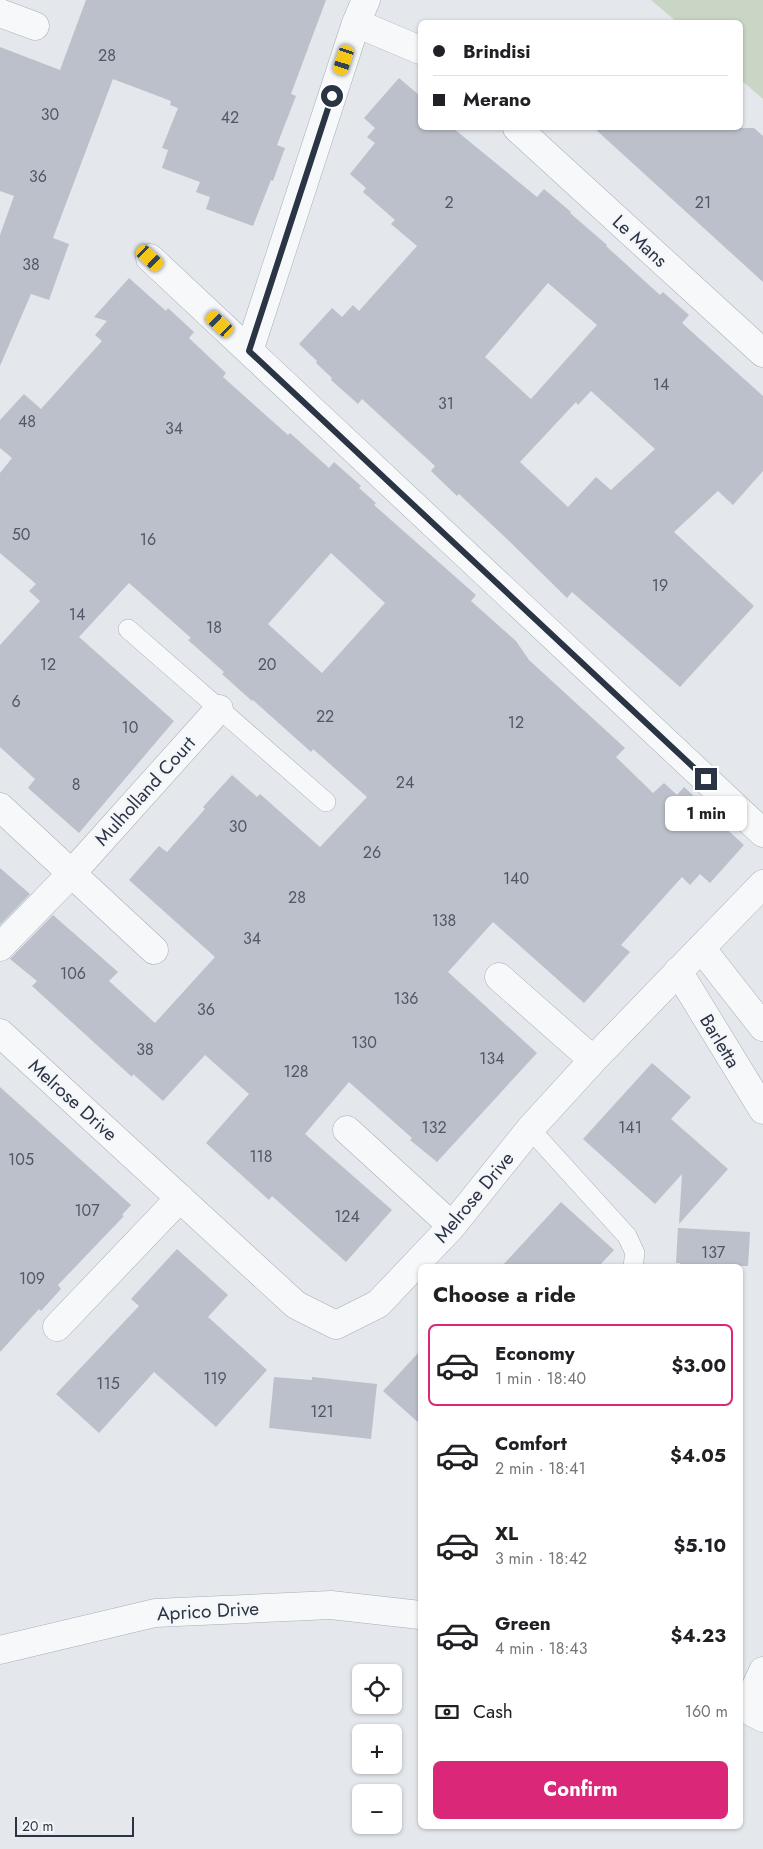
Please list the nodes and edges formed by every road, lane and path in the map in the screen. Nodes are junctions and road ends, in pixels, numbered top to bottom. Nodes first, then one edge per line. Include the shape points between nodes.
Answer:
1 (361, 12) edge
2 (0, 13) edge
3 (35, 26) dead end
4 (418, 49) edge
5 (519, 130) edge
6 (150, 258) dead end
7 (249, 351) junction
8 (763, 353) edge
9 (128, 629) dead end
10 (219, 709) junction
11 (326, 802) dead end
12 (0, 807) edge
13 (763, 833) edge
14 (71, 874) junction
15 (763, 884) edge
16 (0, 947) edge
17 (701, 948) junction
18 (154, 950) dead end
19 (678, 971) junction
20 (499, 977) dead end
21 (763, 1027) edge
22 (4, 1044) edge
23 (593, 1060) junction
24 (763, 1110) edge
25 (530, 1129) junction
26 (347, 1130) dead end
27 (180, 1198) junction
28 (452, 1226) junction
29 (633, 1264) edge
30 (57, 1327) dead end
31 (418, 1615) edge
32 (0, 1650) edge
33 (763, 1671) edge
34 (750, 1711) edge

1 - 4 street
1 - 7 street
2 - 3 street
5 - 8 street, Le Mans
6 - 7 street
7 - 13 street
9 - 10 lane
10 - 11 lane
10 - 14 street, Mulholland Court
12 - 14 street
14 - 16 street, Mulholland Court
14 - 18 street
15 - 17 street, Melrose Drive
17 - 19 street, Melrose Drive
17 - 21 street, Barletta
19 - 23 street, Melrose Drive
19 - 24 street, Barletta
20 - 23 street
22 - 27 street, Melrose Drive
23 - 25 street, Melrose Drive
25 - 28 street, Melrose Drive
25 - 29 lane via 627,1236 635,1253
26 - 28 street
27 - 28 street, Melrose Drive via 296,1305 336,1326 378,1304
27 - 30 street
31 - 32 street, Aprico Drive via 331,1605 155,1613
33 - 34 street

